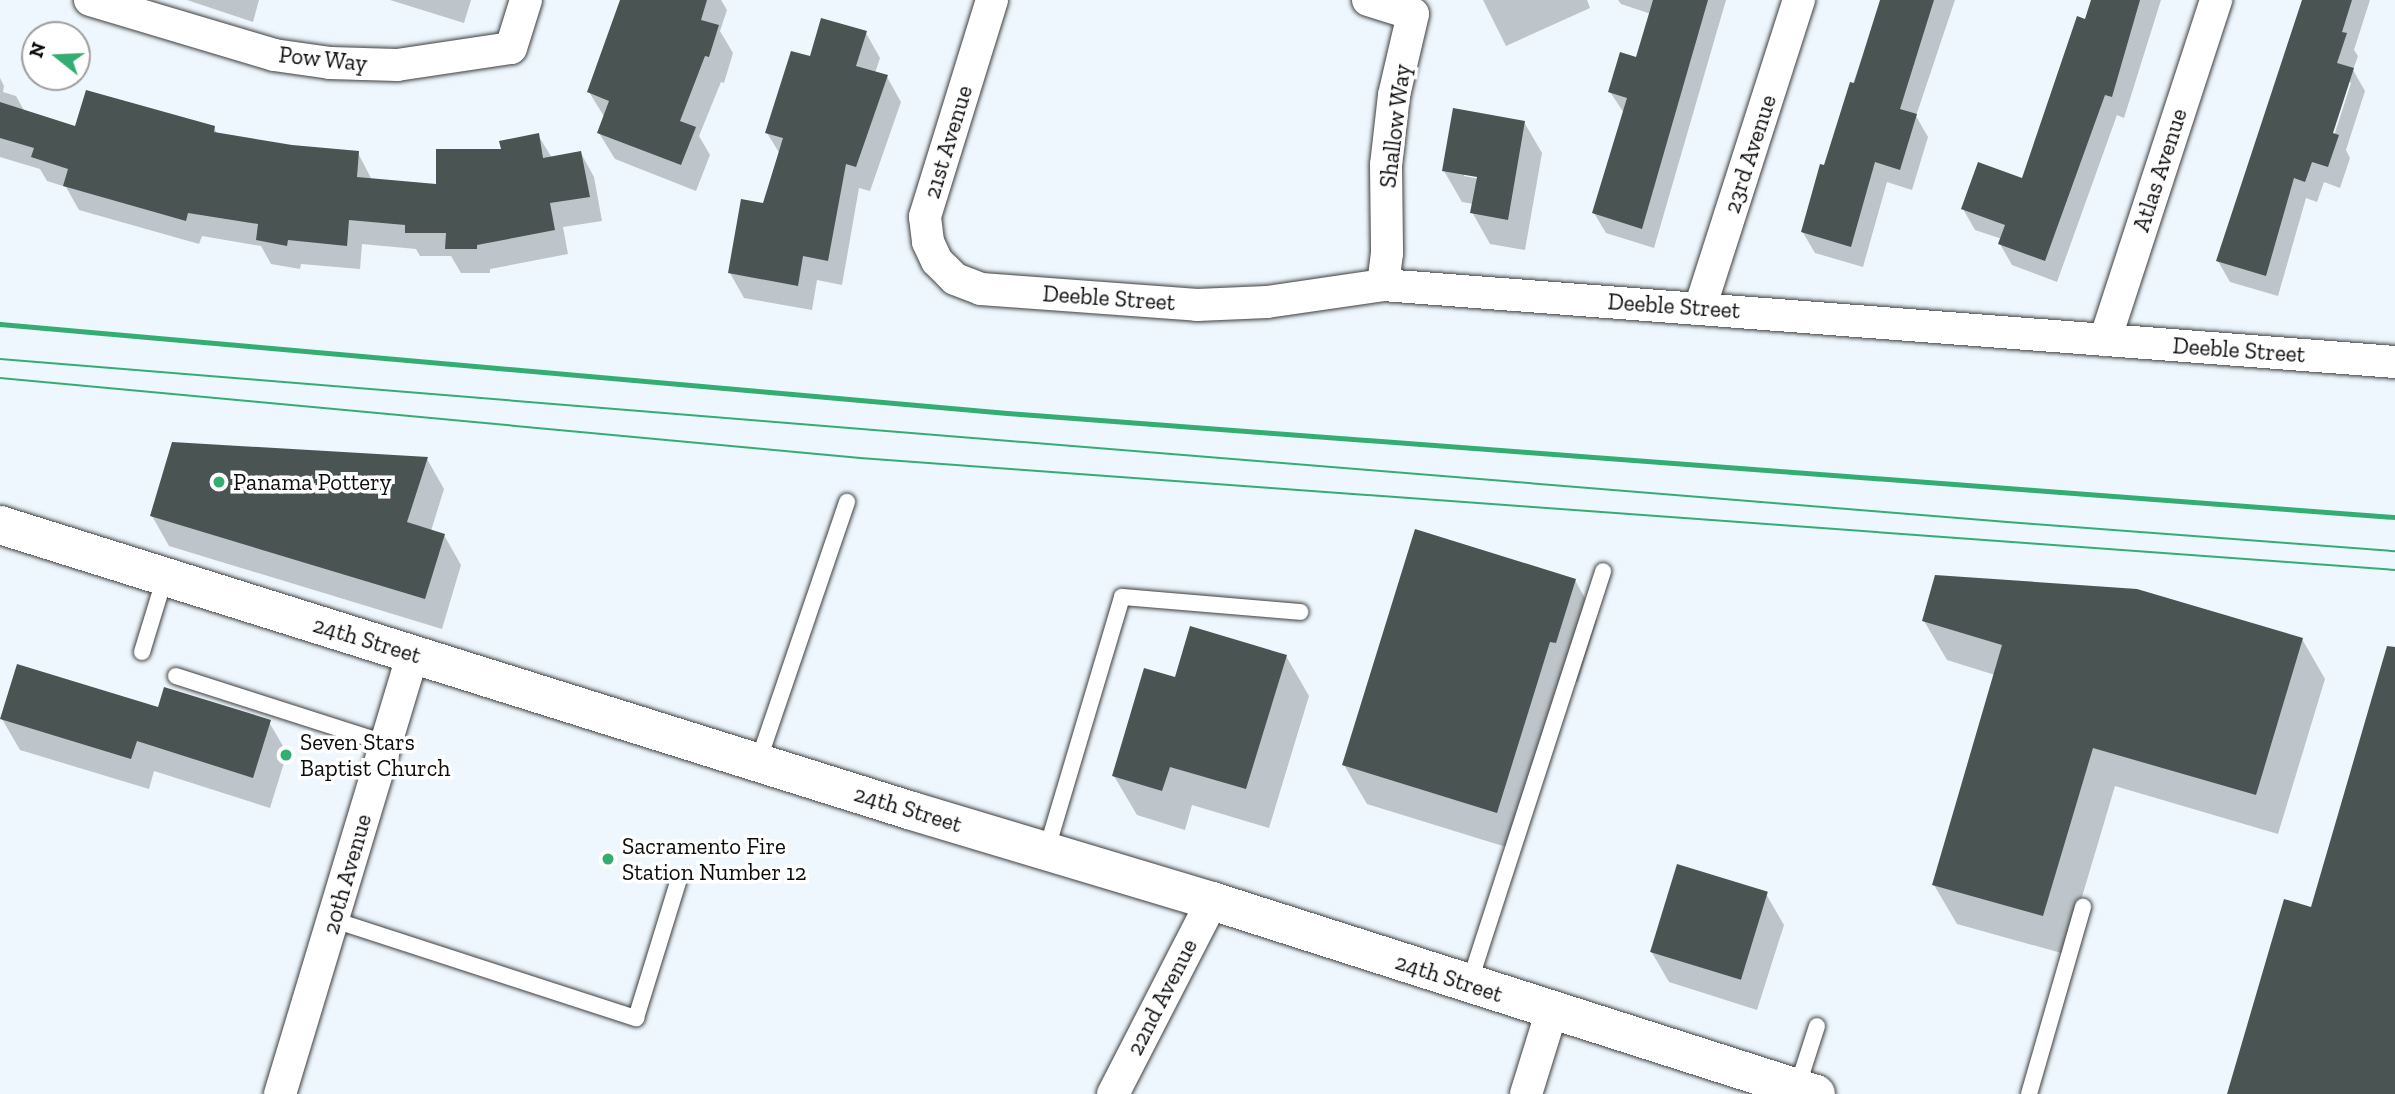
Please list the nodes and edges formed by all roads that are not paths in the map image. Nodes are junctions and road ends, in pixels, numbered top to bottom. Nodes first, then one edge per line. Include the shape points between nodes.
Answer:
1 (90, 0) edge
2 (526, 0) edge
3 (992, 0) edge
4 (1368, 0) edge
5 (1799, 0) edge
6 (2216, 0) edge
7 (955, 279) joint
8 (1383, 285) junction
9 (1700, 308) junction
10 (2105, 340) junction
11 (2395, 362) edge
12 (847, 502) dead end
13 (0, 524) edge
14 (1603, 571) dead end
15 (165, 576) junction
16 (1300, 612) dead end
17 (142, 652) dead end
18 (413, 654) junction
19 (176, 676) dead end
20 (385, 743) junction
21 (758, 762) junction
22 (1046, 852) junction
23 (679, 879) dead end
24 (1212, 901) junction
25 (2083, 907) dead end
26 (334, 920) junction
27 (1469, 984) junction
28 (1552, 1010) junction
29 (1816, 1026) dead end
30 (1807, 1091) edge
31 (280, 1094) edge
32 (1113, 1094) edge
33 (1526, 1094) edge
34 (2029, 1094) edge

1 - 2 street, Pow Way via 274,55 397,65 511,48
3 - 7 street, 21st Avenue via 925,217 928,242 937,261
4 - 8 street, Shallow Way via 1413,14 1394,95 1386,165
5 - 9 street, 23rd Avenue
6 - 10 street, Atlas Avenue
7 - 8 street, Deeble Street via 981,289 1197,304 1267,302
8 - 9 street, Deeble Street
9 - 10 street, Deeble Street
10 - 11 street, Deeble Street
12 - 21 lane
13 - 15 street, 24th Street
14 - 27 lane
15 - 17 lane
15 - 18 street, 24th Street
16 - 22 lane via 1122,597
18 - 20 street, 20th Avenue
18 - 21 street, 24th Street
19 - 20 lane
20 - 26 street, 20th Avenue
21 - 22 street, 24th Street
22 - 24 street, 24th Street
23 - 26 lane via 636,1018
24 - 27 street, 24th Street
24 - 32 street, 22nd Avenue
25 - 34 lane
26 - 31 street, 20th Avenue
27 - 28 street, 24th Street
28 - 30 street, 24th Street
28 - 33 street
29 - 30 lane

